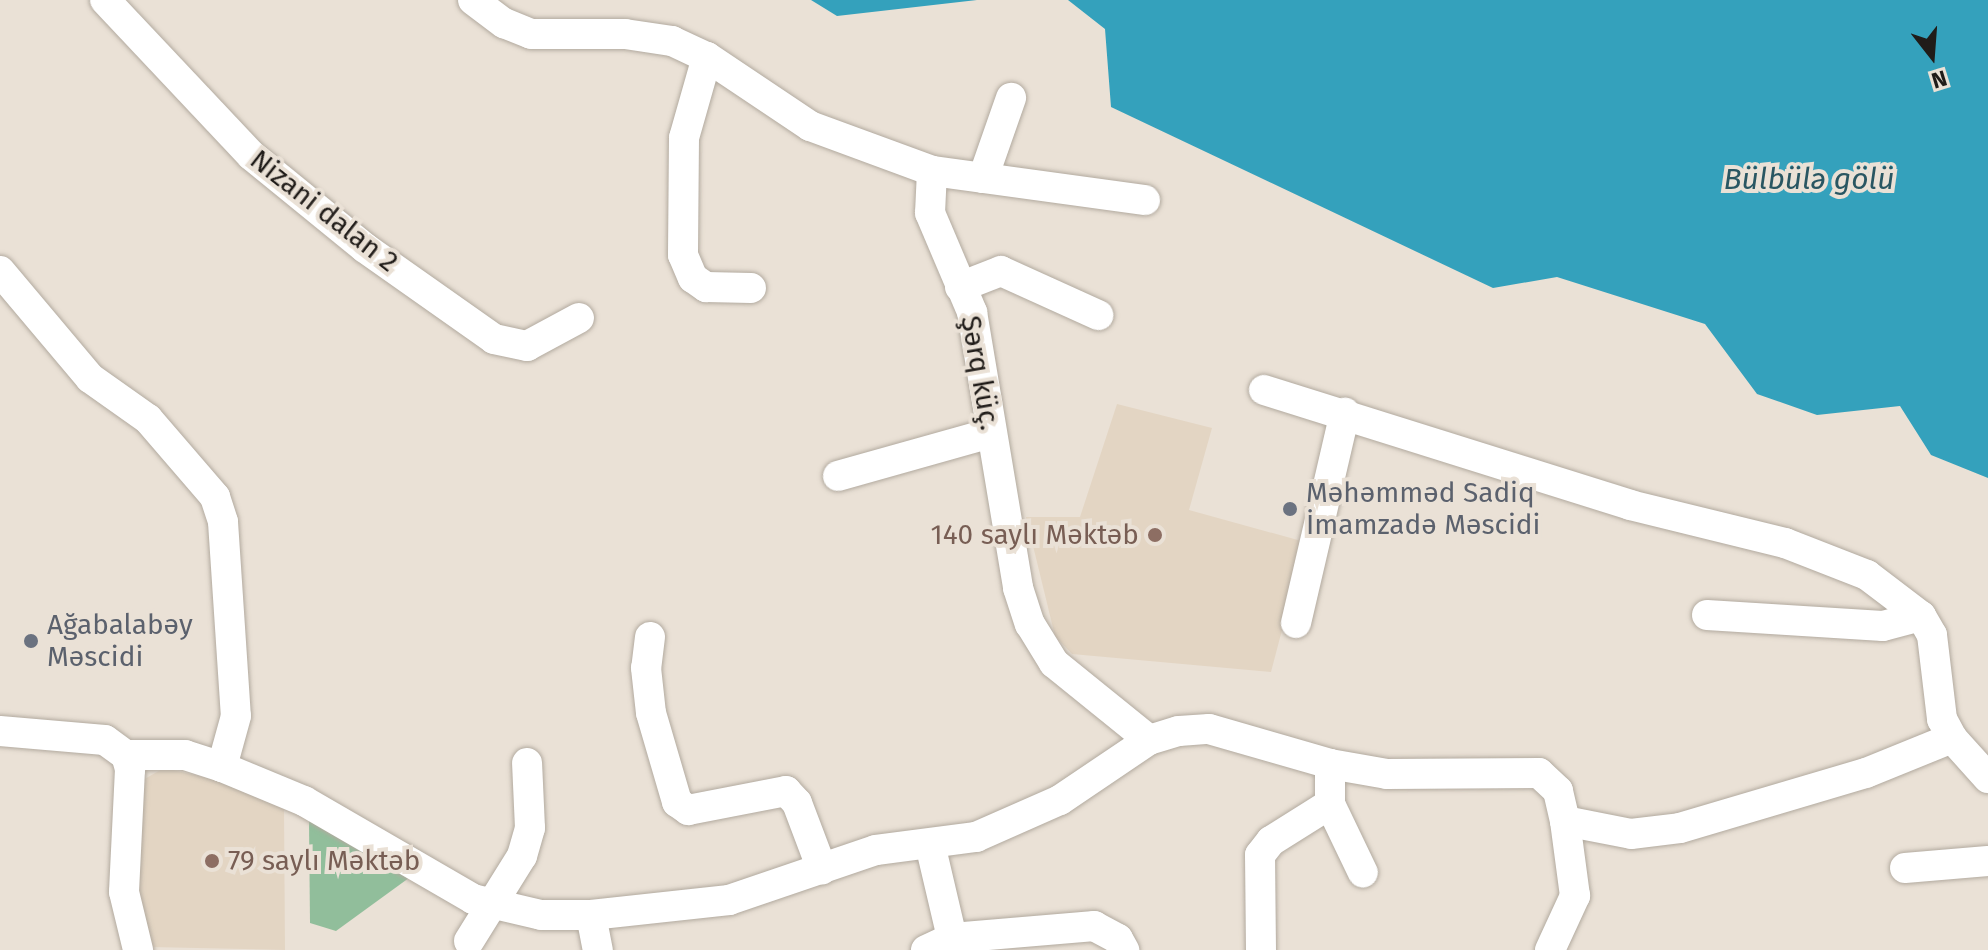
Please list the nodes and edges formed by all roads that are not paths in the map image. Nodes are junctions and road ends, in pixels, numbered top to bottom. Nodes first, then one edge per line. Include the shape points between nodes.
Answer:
1 (105, 0) edge
2 (473, 0) edge
3 (707, 57) junction
4 (1011, 98) dead end
5 (932, 171) junction
6 (983, 178) junction
7 (1145, 200) dead end
8 (0, 271) edge
9 (960, 287) junction
10 (751, 288) dead end
11 (1098, 315) dead end
12 (579, 318) dead end
13 (1264, 390) dead end
14 (1345, 413) junction
15 (991, 433) junction
16 (838, 476) dead end
17 (1707, 615) dead end
18 (1921, 616) junction
19 (1296, 623) dead end
20 (650, 637) dead end
21 (0, 731) edge
22 (1952, 738) junction
23 (1149, 740) junction
24 (126, 755) junction
25 (527, 763) dead end
26 (1330, 764) junction
27 (222, 767) junction
28 (1988, 778) edge
29 (1330, 804) junction
30 (1565, 821) junction
31 (930, 844) junction
32 (1988, 861) edge
33 (1905, 868) dead end
34 (822, 869) junction
35 (1363, 873) dead end
36 (490, 905) junction
37 (591, 915) junction
38 (469, 941) dead end
39 (939, 944) edge
40 (138, 950) edge
41 (598, 950) edge
42 (1124, 950) edge
43 (1261, 950) edge
44 (1550, 950) edge

1 - 12 street, Nizani dalan 2 via 251,155 365,248 494,339 527,346
2 - 3 street via 504,23 531,34 625,34 672,41
3 - 5 street via 810,126
3 - 10 street via 684,138 683,255 693,278 706,287
4 - 6 street
5 - 6 street
5 - 9 street, Şərq küç. via 930,213
6 - 7 street
8 - 27 street via 90,378 148,419 215,497 223,522 236,716
9 - 11 street via 1001,271
9 - 15 street, Şərq küç. via 972,312
13 - 14 street
14 - 18 street via 1630,505 1785,543 1867,575
14 - 19 street
15 - 16 street
15 - 23 street, Şərq küç. via 1018,588 1041,649
17 - 18 street via 1883,626
18 - 22 street via 1932,635 1942,719
20 - 34 street via 646,668 651,713 677,802 688,810 786,791 797,803
21 - 24 street via 105,740
22 - 28 street
22 - 30 street via 1889,766 1680,828 1631,834
23 - 26 street via 1209,729
23 - 31 street via 1027,817 976,837
24 - 27 street via 185,755
24 - 40 street via 130,769 124,892
25 - 36 street via 530,828 522,856
26 - 29 street
26 - 30 street via 1387,774 1539,773 1558,791
27 - 36 street via 304,801
29 - 35 street
29 - 43 street via 1271,841 1260,855
30 - 44 street via 1575,896
31 - 34 street via 876,850
31 - 39 street
32 - 33 street
34 - 37 street via 729,900
36 - 37 street via 541,915
36 - 38 street
37 - 41 street
39 - 42 street via 1094,926 1118,939

